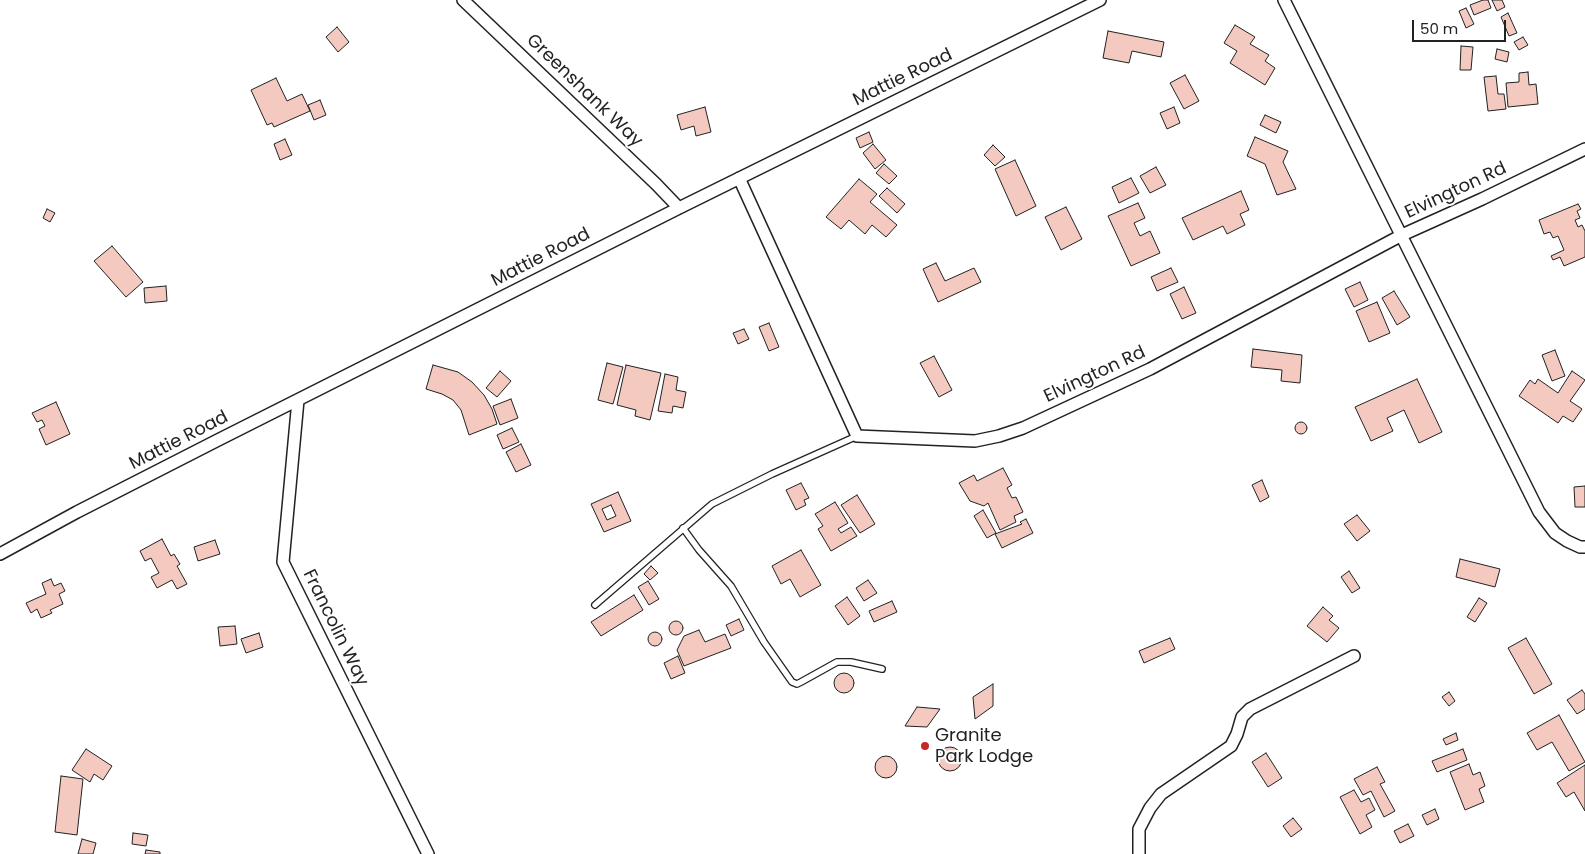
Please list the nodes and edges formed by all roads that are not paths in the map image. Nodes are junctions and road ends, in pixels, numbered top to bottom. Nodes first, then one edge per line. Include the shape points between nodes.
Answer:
1 (463, 0) edge
2 (1100, 0) edge
3 (1284, 0) edge
4 (1585, 149) edge
5 (739, 178) junction
6 (679, 208) junction
7 (1402, 235) junction
8 (298, 400) junction
9 (857, 436) junction
10 (683, 528) junction
11 (1585, 547) edge
12 (0, 554) edge
13 (595, 605) dead end
14 (1354, 656) dead end
15 (882, 669) dead end
16 (428, 854) edge
17 (1139, 854) edge

1 - 6 street, Greenshank Way
2 - 5 street, Mattie Road
3 - 7 street
4 - 7 street, Elvington Rd
5 - 6 street, Mattie Road
5 - 9 street
6 - 8 street, Mattie Road
7 - 9 street, Elvington Rd via 1150,370 1023,428 975,441
7 - 11 street via 1539,512 1555,533
8 - 12 street, Mattie Road
8 - 16 street, Francolin Way via 283,562
9 - 10 lane via 712,504
10 - 13 lane
10 - 15 lane via 731,586 792,682 801,682 837,662
14 - 17 street via 1250,709 1242,717 1230,746 1162,794 1150,808 1139,829

